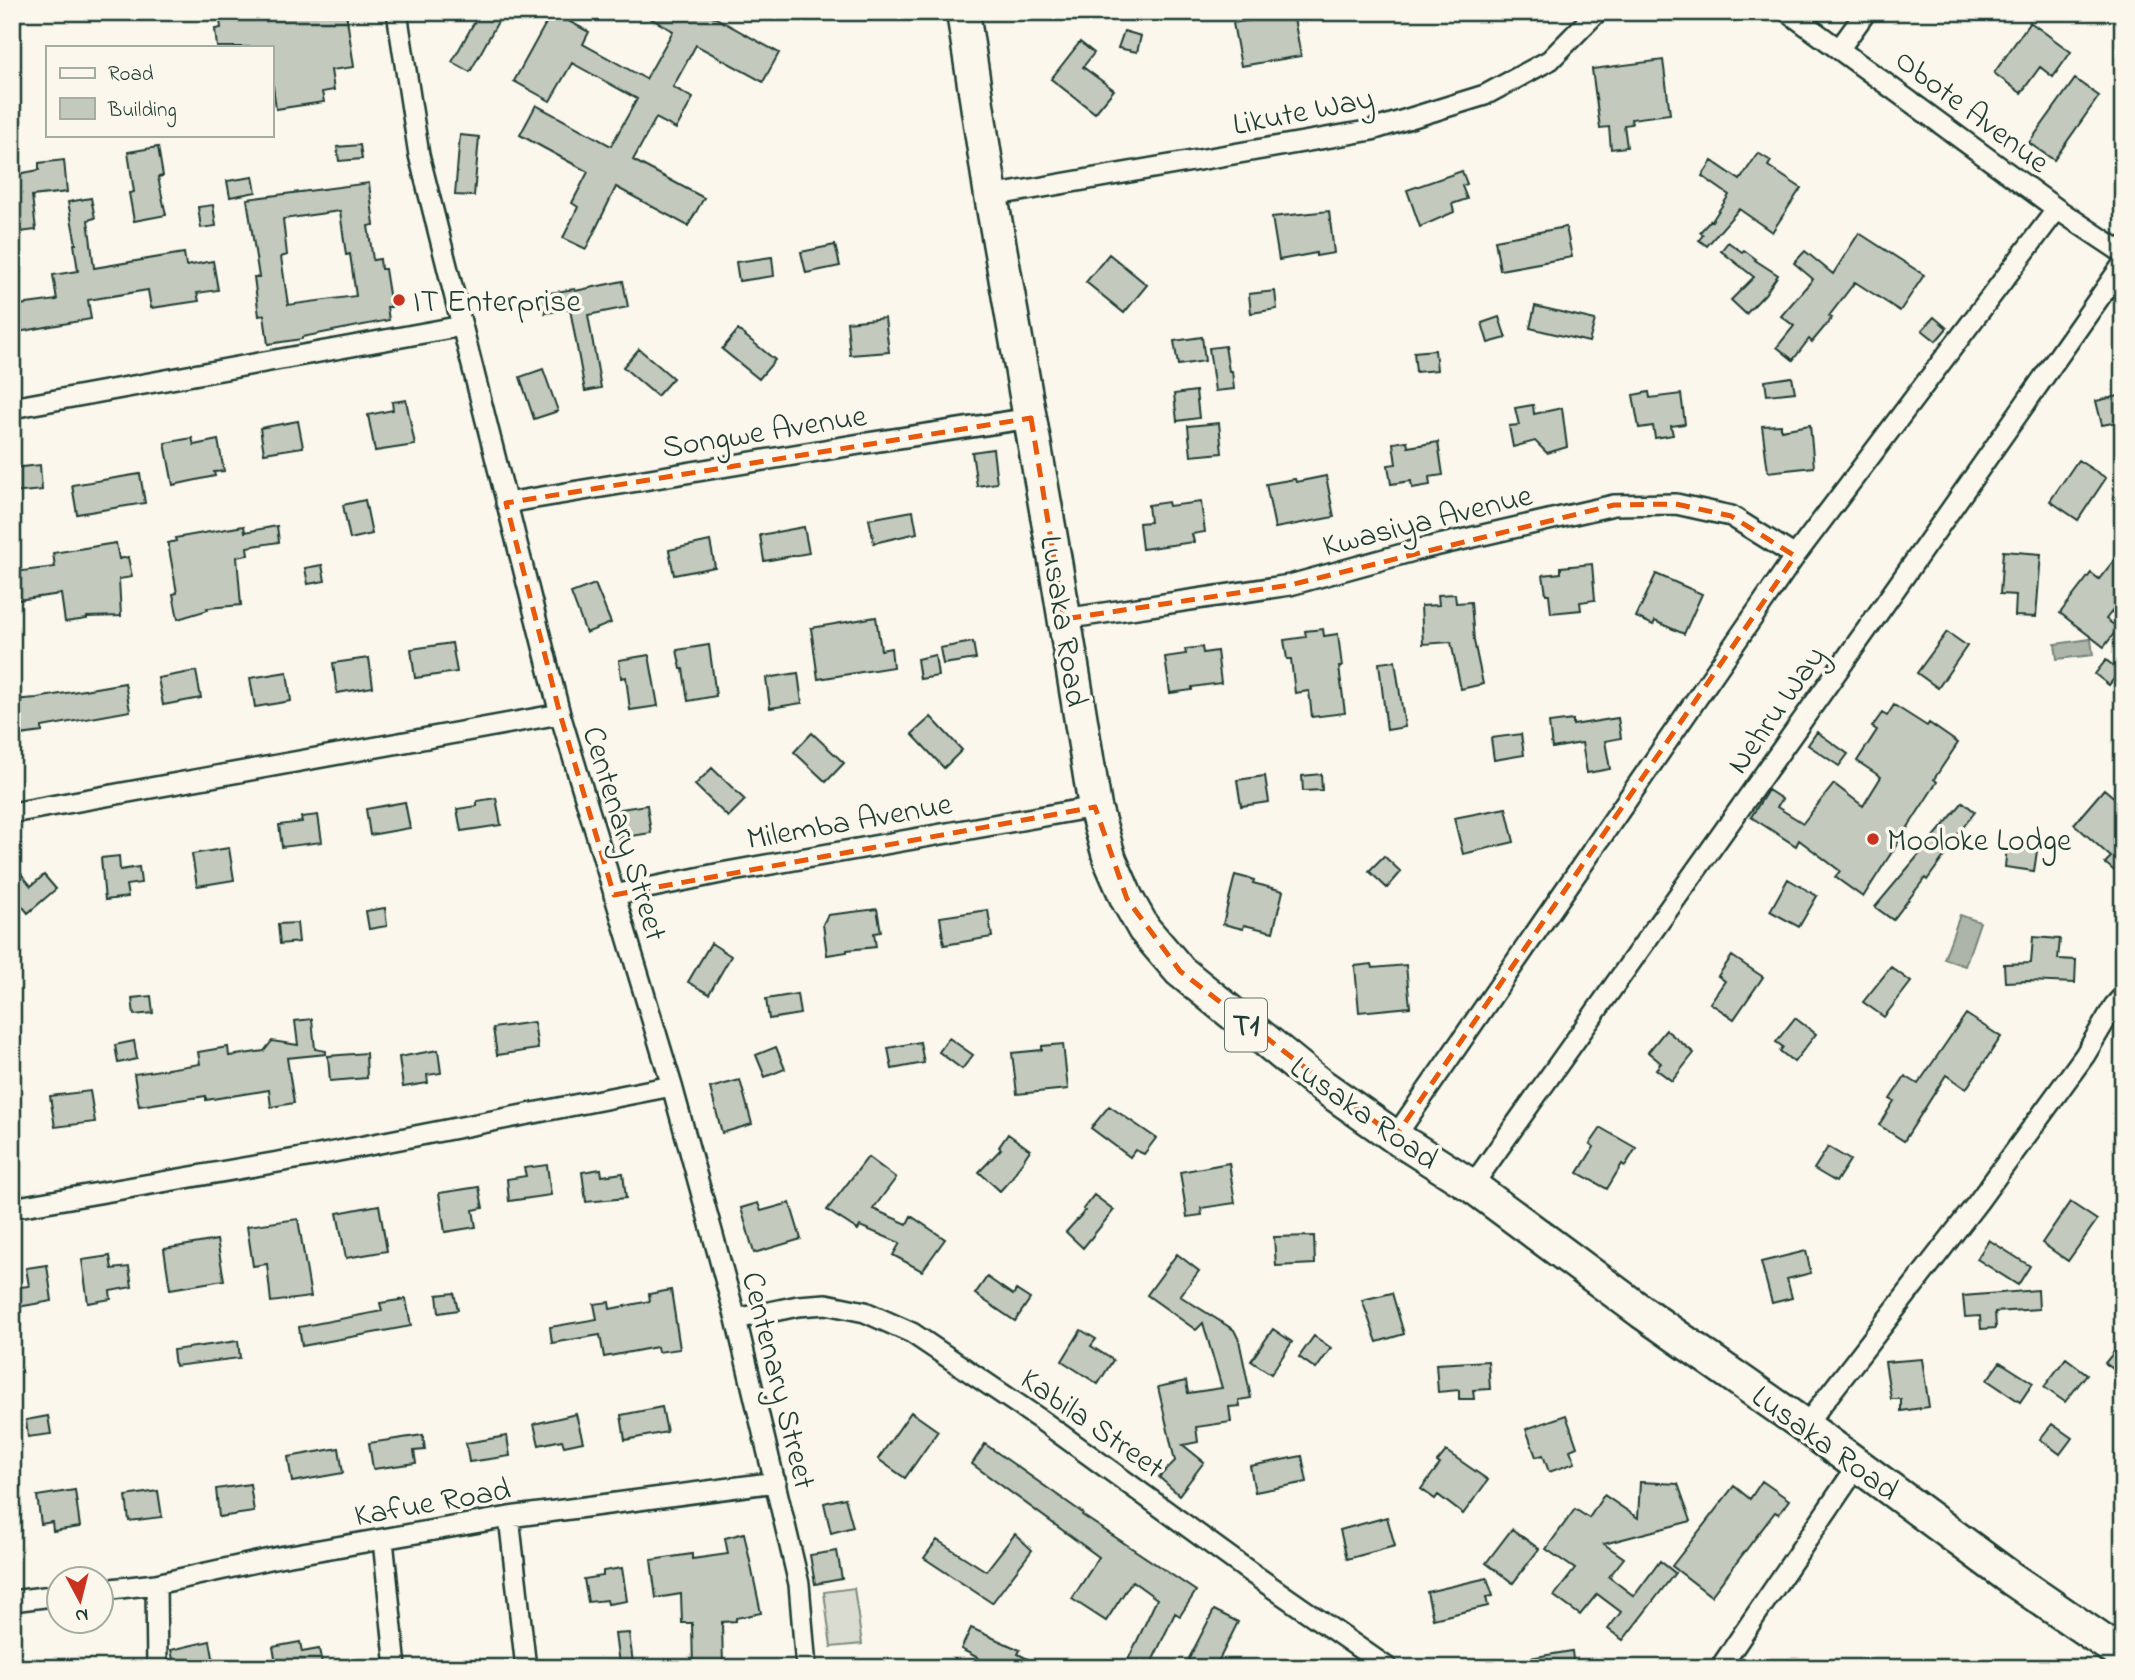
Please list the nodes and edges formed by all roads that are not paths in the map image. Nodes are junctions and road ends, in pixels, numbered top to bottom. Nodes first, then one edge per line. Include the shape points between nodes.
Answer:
1 (397, 12) edge
2 (963, 12) edge
3 (1597, 12) edge
4 (1788, 12) edge
5 (1866, 12) edge
6 (1839, 48) junction
7 (991, 196) junction
8 (2057, 209) junction
9 (2123, 253) edge
10 (2123, 264) edge
11 (462, 326) junction
12 (12, 408) edge
13 (1031, 418) junction
14 (506, 503) junction
15 (1795, 556) junction
16 (1064, 619) junction
17 (560, 714) junction
18 (1095, 807) junction
19 (12, 813) edge
20 (614, 895) junction
21 (2123, 996) edge
22 (672, 1086) junction
23 (1395, 1136) junction
24 (1472, 1186) junction
25 (12, 1208) edge
26 (736, 1319) junction
27 (1805, 1426) junction
28 (1858, 1465) junction
29 (776, 1482) junction
30 (509, 1517) junction
31 (383, 1540) junction
32 (156, 1584) junction
33 (116, 1588) edge
34 (46, 1597) edge
35 (12, 1601) edge
36 (2123, 1655) edge
37 (157, 1668) edge
38 (396, 1668) edge
39 (526, 1668) edge
40 (806, 1668) edge
41 (1388, 1668) edge
42 (1720, 1668) edge

1 - 11 street, Centenary Street via 419,156
2 - 7 highway, Lusaka Road / T1
3 - 7 street, Likute Way via 1550,60 1485,95 1372,130
4 - 6 street, Obote Avenue
5 - 6 street
6 - 8 street, Obote Avenue
7 - 13 highway, Lusaka Road / T1
8 - 9 street, Obote Avenue
8 - 15 street
10 - 24 street, Nehru Way
11 - 12 street
11 - 14 street, Centenary Street
13 - 14 street, Songwe Avenue
13 - 16 highway, Lusaka Road / T1
14 - 17 street, Centenary Street
15 - 16 street, Kwasiya Avenue via 1731,516 1676,504 1614,505 1290,584
15 - 23 street
16 - 18 highway, Lusaka Road / T1
17 - 19 street
17 - 20 street, Centenary Street
18 - 20 street, Milemba Avenue
18 - 23 highway, Lusaka Road / T1 via 1127,899 1144,929 1180,971 1317,1082
20 - 22 street, Centenary Street
21 - 27 street via 1978,1202
22 - 25 street
22 - 26 street, Centenary Street
23 - 24 highway, Lusaka Road / T1
24 - 27 highway, Lusaka Road / T1
26 - 29 street, Centenary Street
26 - 41 street, Kabila Street via 826,1304 865,1312 912,1333
27 - 28 highway, Lusaka Road / T1
28 - 36 highway, Lusaka Road / T1
28 - 42 street
29 - 30 street, Kafue Road
29 - 40 street, Centenary Street via 799,1584
30 - 31 street, Kafue Road
30 - 39 street
31 - 32 street, Kafue Road
31 - 38 street
32 - 33 street, Kafue Road
32 - 37 street
34 - 35 street

